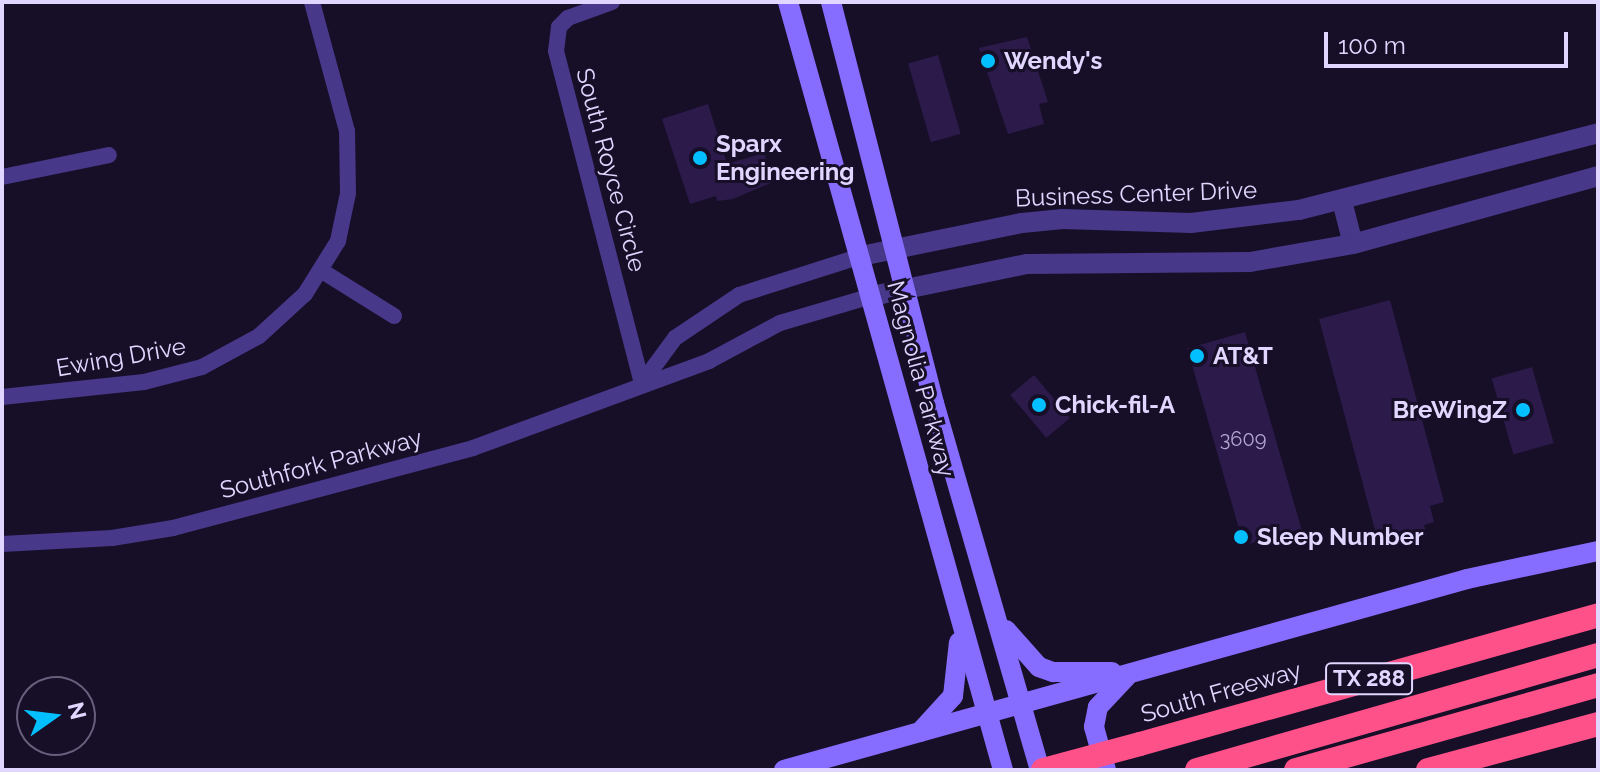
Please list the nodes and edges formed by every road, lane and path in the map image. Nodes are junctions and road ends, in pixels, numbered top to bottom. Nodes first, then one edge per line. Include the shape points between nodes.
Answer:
1 (312, 2) edge
2 (612, 2) edge
3 (788, 2) edge
4 (831, 2) edge
5 (1598, 133) edge
6 (109, 155) dead end
7 (1598, 176) edge
8 (2, 177) edge
9 (1342, 201) junction
10 (1353, 244) junction
11 (893, 249) junction
12 (861, 256) junction
13 (322, 271) junction
14 (904, 288) junction
15 (872, 296) junction
16 (394, 316) dead end
17 (642, 383) junction
18 (2, 397) edge
19 (2, 544) edge
20 (1598, 551) edge
21 (959, 614) junction
22 (1598, 615) edge
23 (997, 617) junction
24 (1598, 655) edge
25 (1130, 673) junction
26 (1598, 685) edge
27 (1022, 704) junction
28 (987, 713) junction
29 (1598, 724) edge
30 (920, 732) junction
31 (784, 770) edge
32 (1003, 770) edge
33 (1041, 770) edge
34 (1106, 770) edge
35 (1197, 770) edge
36 (1296, 770) edge
37 (1428, 770) edge

1 - 13 street, Ewing Drive via 347,131 348,193 338,241
2 - 17 street, South Royce Circle via 568,18 559,27 556,51
3 - 12 main road, Magnolia Parkway
4 - 11 main road, Magnolia Parkway
5 - 9 street, Business Center Drive
6 - 8 street
7 - 10 street
9 - 10 street
9 - 11 street, Business Center Drive via 1191,223 1022,223
10 - 14 street via 1195,266 1027,264
11 - 12 street, Business Center Drive
11 - 14 main road, Magnolia Parkway
12 - 15 main road, Magnolia Parkway
12 - 17 street, Southfork Parkway via 739,295 675,338
13 - 16 street
13 - 18 street, Ewing Drive via 259,336 202,367 144,382
14 - 15 street
14 - 23 main road, Magnolia Parkway
15 - 17 street, Southfork Parkway via 780,323 709,361
15 - 21 main road, Magnolia Parkway
17 - 19 street, Southfork Parkway via 607,403 473,448 173,528 112,538
20 - 25 main road via 1467,579
21 - 28 main road, Magnolia Parkway
21 - 30 main road via 960,670 953,696
22 - 33 highway, South Freeway / TX 288, bridge
23 - 25 main road via 1039,667 1053,672
23 - 27 main road, Magnolia Parkway
24 - 35 highway
25 - 27 main road
25 - 34 main road via 1098,707 1094,727
26 - 36 highway
27 - 28 main road
27 - 33 main road, Magnolia Parkway
28 - 30 main road
28 - 32 main road, Magnolia Parkway
29 - 37 highway
30 - 31 main road

